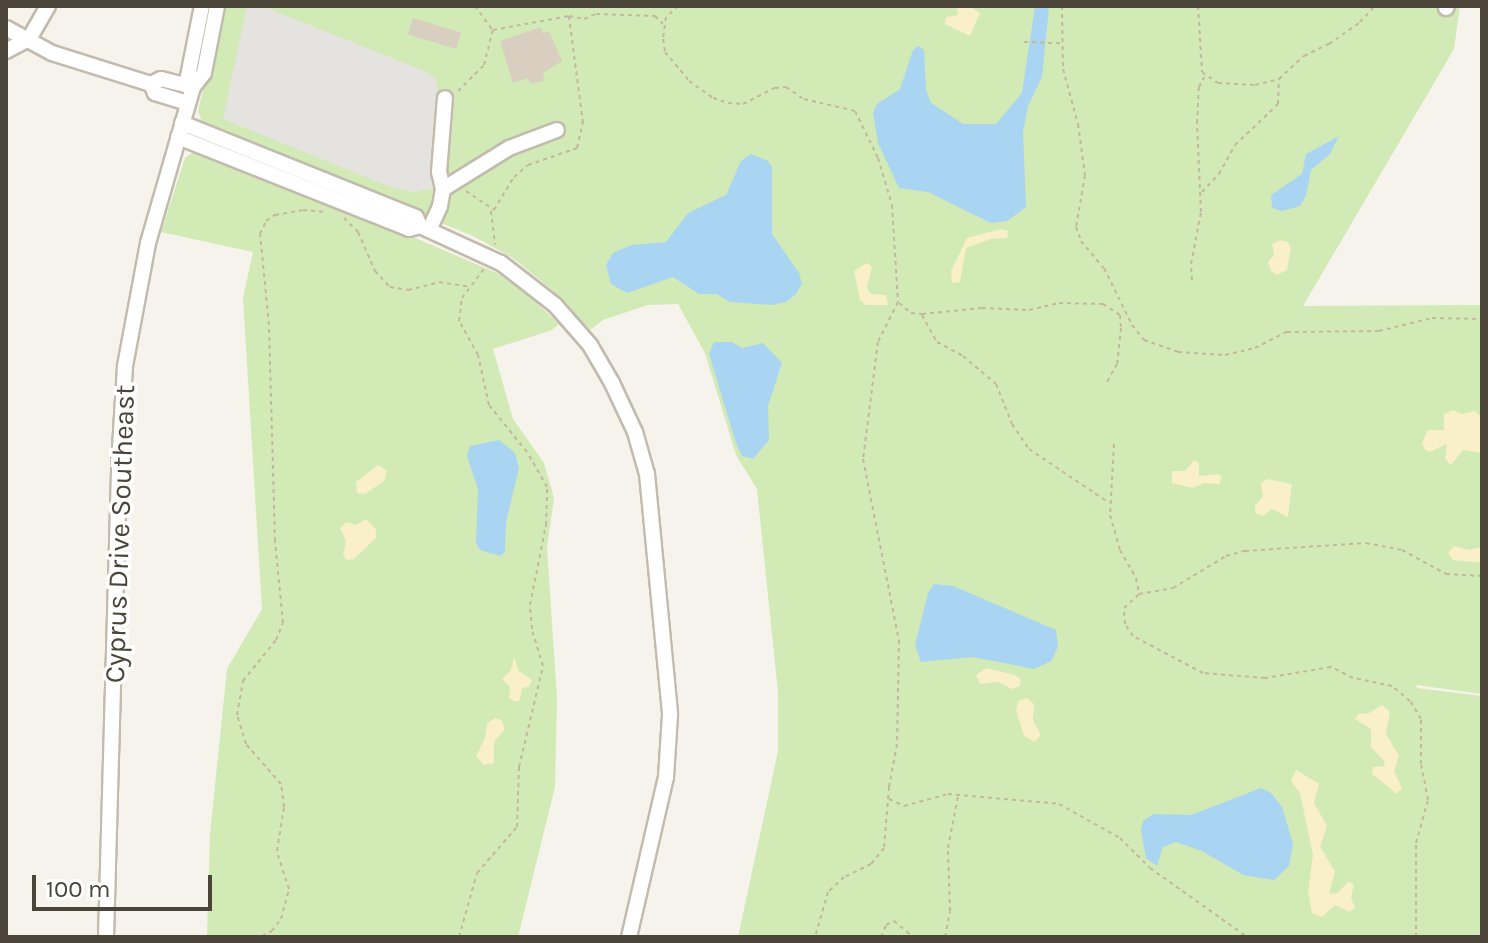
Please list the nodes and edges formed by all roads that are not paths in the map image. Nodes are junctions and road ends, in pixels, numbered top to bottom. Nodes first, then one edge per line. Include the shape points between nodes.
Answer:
1 (48, 6) edge
2 (202, 6) edge
3 (217, 6) edge
4 (6, 28) edge
5 (29, 39) junction
6 (6, 51) edge
7 (151, 84) junction
8 (193, 87) junction
9 (445, 98) road end
10 (188, 103) junction
11 (180, 130) junction
12 (557, 130) dead end
13 (443, 189) junction
14 (425, 228) junction
15 (106, 937) edge
16 (629, 937) edge

1 - 5 street
2 - 8 street via 188,76
3 - 8 street via 204,73
4 - 5 street
5 - 6 street
5 - 7 street via 52,53
7 - 8 street via 161,79
7 - 10 street via 155,93
8 - 10 street, Cyprus Drive Southeast
9 - 13 street via 439,172
10 - 11 street, Cyprus Drive Southeast
11 - 14 street via 409,229
11 - 15 street, Cyprus Drive Southeast via 141,272 124,381
12 - 13 street via 509,148
13 - 14 street via 440,206
14 - 16 street via 490,257 535,287 590,345 625,408 647,474 670,742

